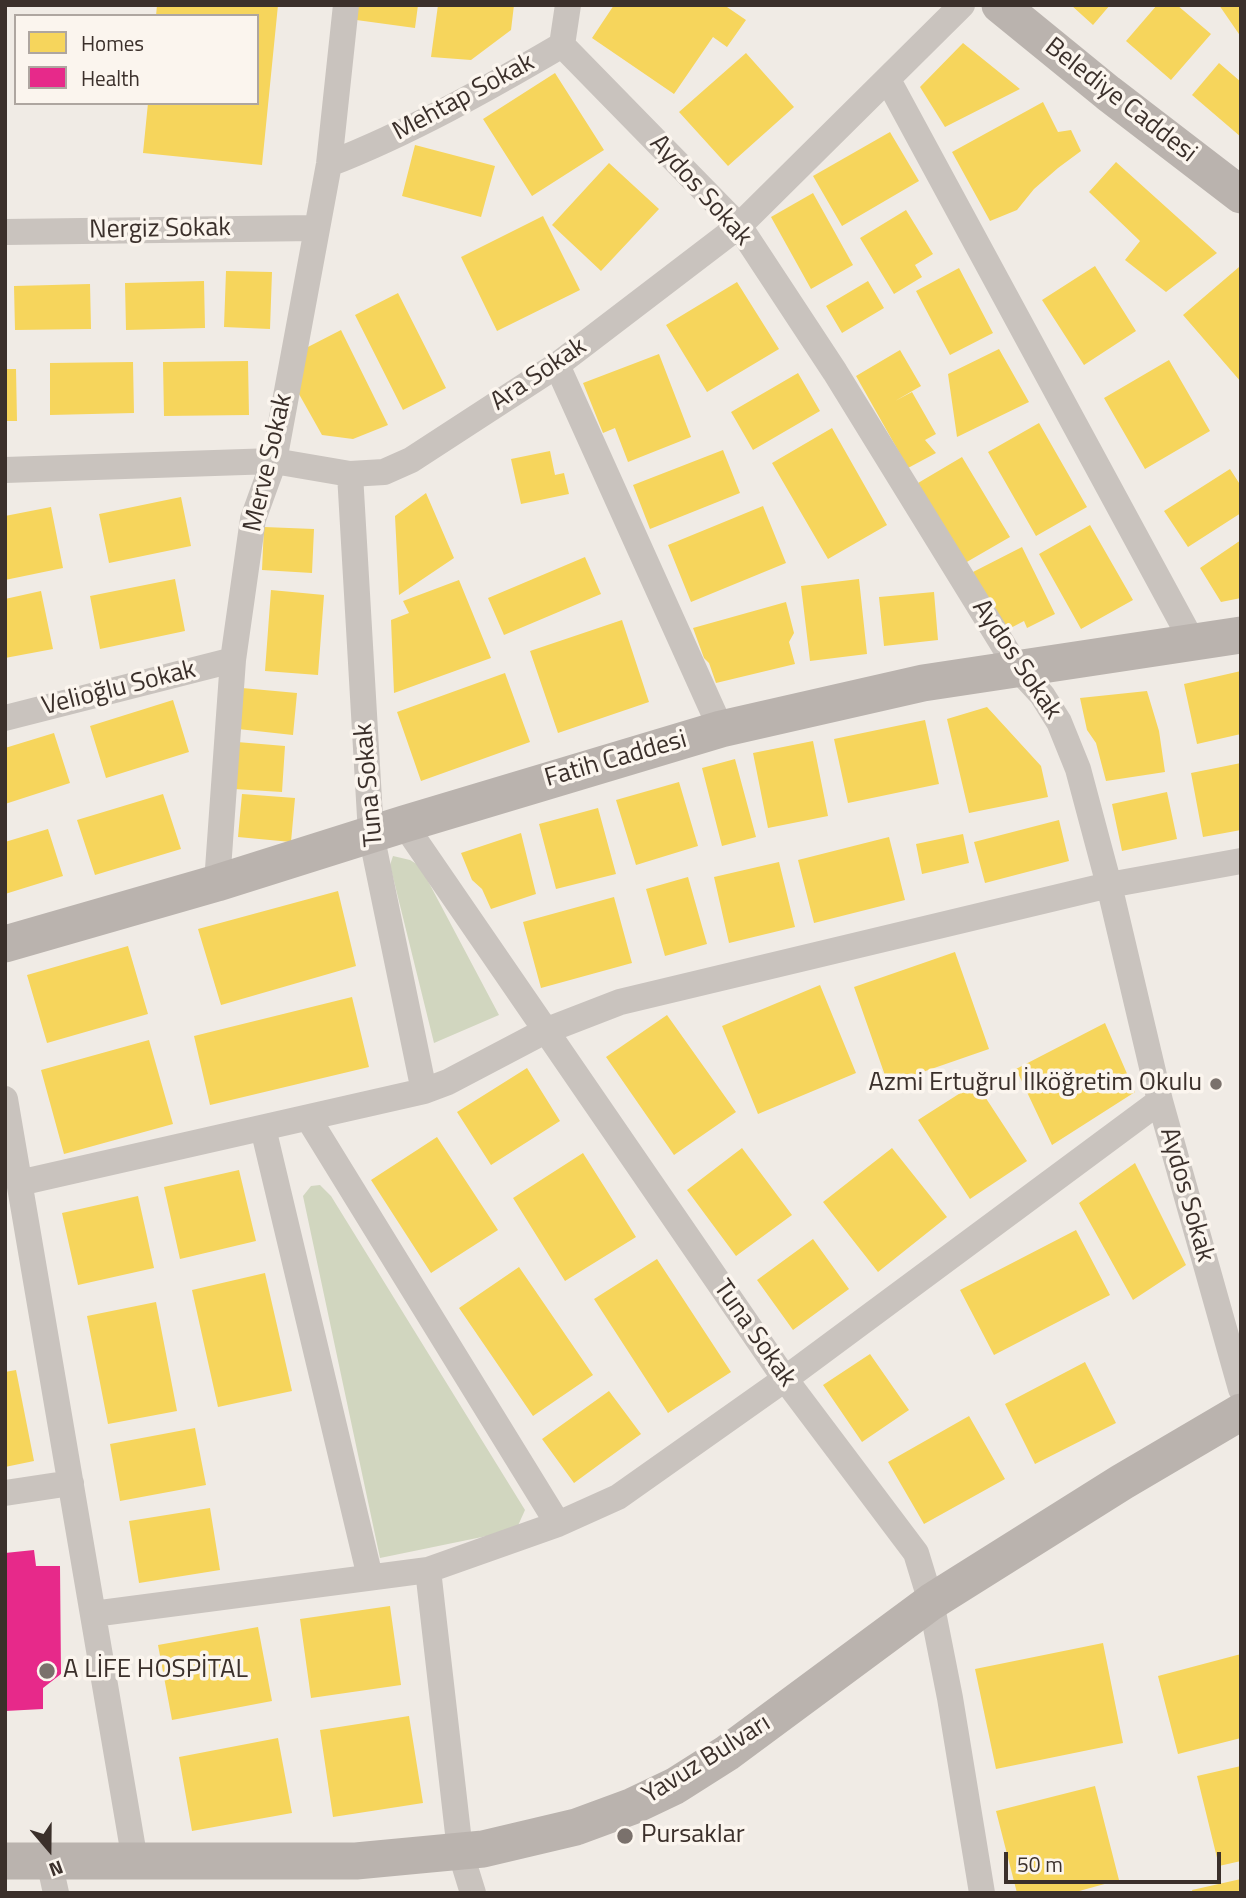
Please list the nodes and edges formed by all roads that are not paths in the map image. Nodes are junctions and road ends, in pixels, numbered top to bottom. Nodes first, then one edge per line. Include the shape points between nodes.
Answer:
1 (346, 5) edge
2 (568, 5) edge
3 (962, 5) edge
4 (1000, 5) edge
5 (562, 45) junction
6 (888, 80) junction
7 (328, 164) junction
8 (1241, 195) edge
9 (739, 226) junction
10 (315, 228) junction
11 (5, 232) edge
12 (557, 365) junction
13 (274, 461) junction
14 (5, 470) edge
15 (350, 474) junction
16 (1241, 635) edge
17 (1192, 641) junction
18 (233, 660) junction
19 (1018, 670) junction
20 (5, 718) edge
21 (721, 729) junction
22 (388, 829) junction
23 (1241, 861) edge
24 (217, 883) junction
25 (1109, 885) junction
26 (5, 944) edge
27 (545, 1031) junction
28 (424, 1091) junction
29 (5, 1100) edge
30 (1160, 1101) junction
31 (308, 1118) junction
32 (263, 1128) junction
33 (19, 1183) junction
34 (16, 1226) edge
35 (785, 1379) junction
36 (1241, 1389) edge
37 (1241, 1412) edge
38 (71, 1483) junction
39 (5, 1493) edge
40 (558, 1524) junction
41 (428, 1570) junction
42 (370, 1577) junction
43 (931, 1602) junction
44 (93, 1614) junction
45 (460, 1851) junction
46 (5, 1861) edge
47 (135, 1861) junction
48 (52, 1877) edge
49 (473, 1893) edge
50 (982, 1893) edge

1 - 7 street, Merve Sokak
2 - 5 street, Mehtap Sokak
3 - 6 street, Ara Sokak
4 - 8 street, Belediye Caddesi
5 - 7 street, Mehtap Sokak via 394,136
5 - 9 street, Aydos Sokak
6 - 9 street, Ara Sokak
6 - 17 street
7 - 10 street, Merve Sokak
9 - 12 street, Ara Sokak
9 - 19 street, Aydos Sokak via 835,372
10 - 11 street, Nergiz Sokak
10 - 13 street, Merve Sokak
12 - 15 street, Ara Sokak via 411,460 384,472
12 - 21 street
13 - 14 street, Ara Sokak
13 - 15 street, Ara Sokak
13 - 18 street, Merve Sokak via 253,519
15 - 22 street, Tuna Sokak
16 - 17 street, Fatih Caddesi
17 - 19 street, Fatih Caddesi
18 - 20 street, Velioğlu Sokak
18 - 24 street, Merve Sokak
19 - 21 street, Fatih Caddesi via 923,683
19 - 25 street, Aydos Sokak via 1059,722 1078,769
21 - 22 street, Fatih Caddesi
22 - 24 street, Fatih Caddesi
22 - 27 street, Tuna Sokak
22 - 28 street, Tuna Sokak
23 - 25 street
24 - 26 street, Fatih Caddesi
25 - 27 street via 620,1002
25 - 30 street, Aydos Sokak
27 - 28 street
27 - 35 street, Tuna Sokak
28 - 31 street
29 - 33 street
30 - 35 street
30 - 36 street, Aydos Sokak
31 - 32 street
31 - 40 street
32 - 33 street
32 - 42 street
33 - 34 street
34 - 38 street
35 - 40 street via 618,1497
35 - 43 street, Tuna Sokak via 916,1553
37 - 43 street, Yavuz Bulvarı
38 - 39 street
38 - 44 street
40 - 41 street
41 - 42 street
41 - 45 street
42 - 44 street
43 - 45 street, Yavuz Bulvarı via 727,1753 675,1786 576,1827
43 - 50 street, Tuna Sokak
44 - 47 street
45 - 47 street, Yavuz Bulvarı via 356,1861
45 - 49 street
46 - 48 street, Yavuz Bulvarı
47 - 48 street, Yavuz Bulvarı

